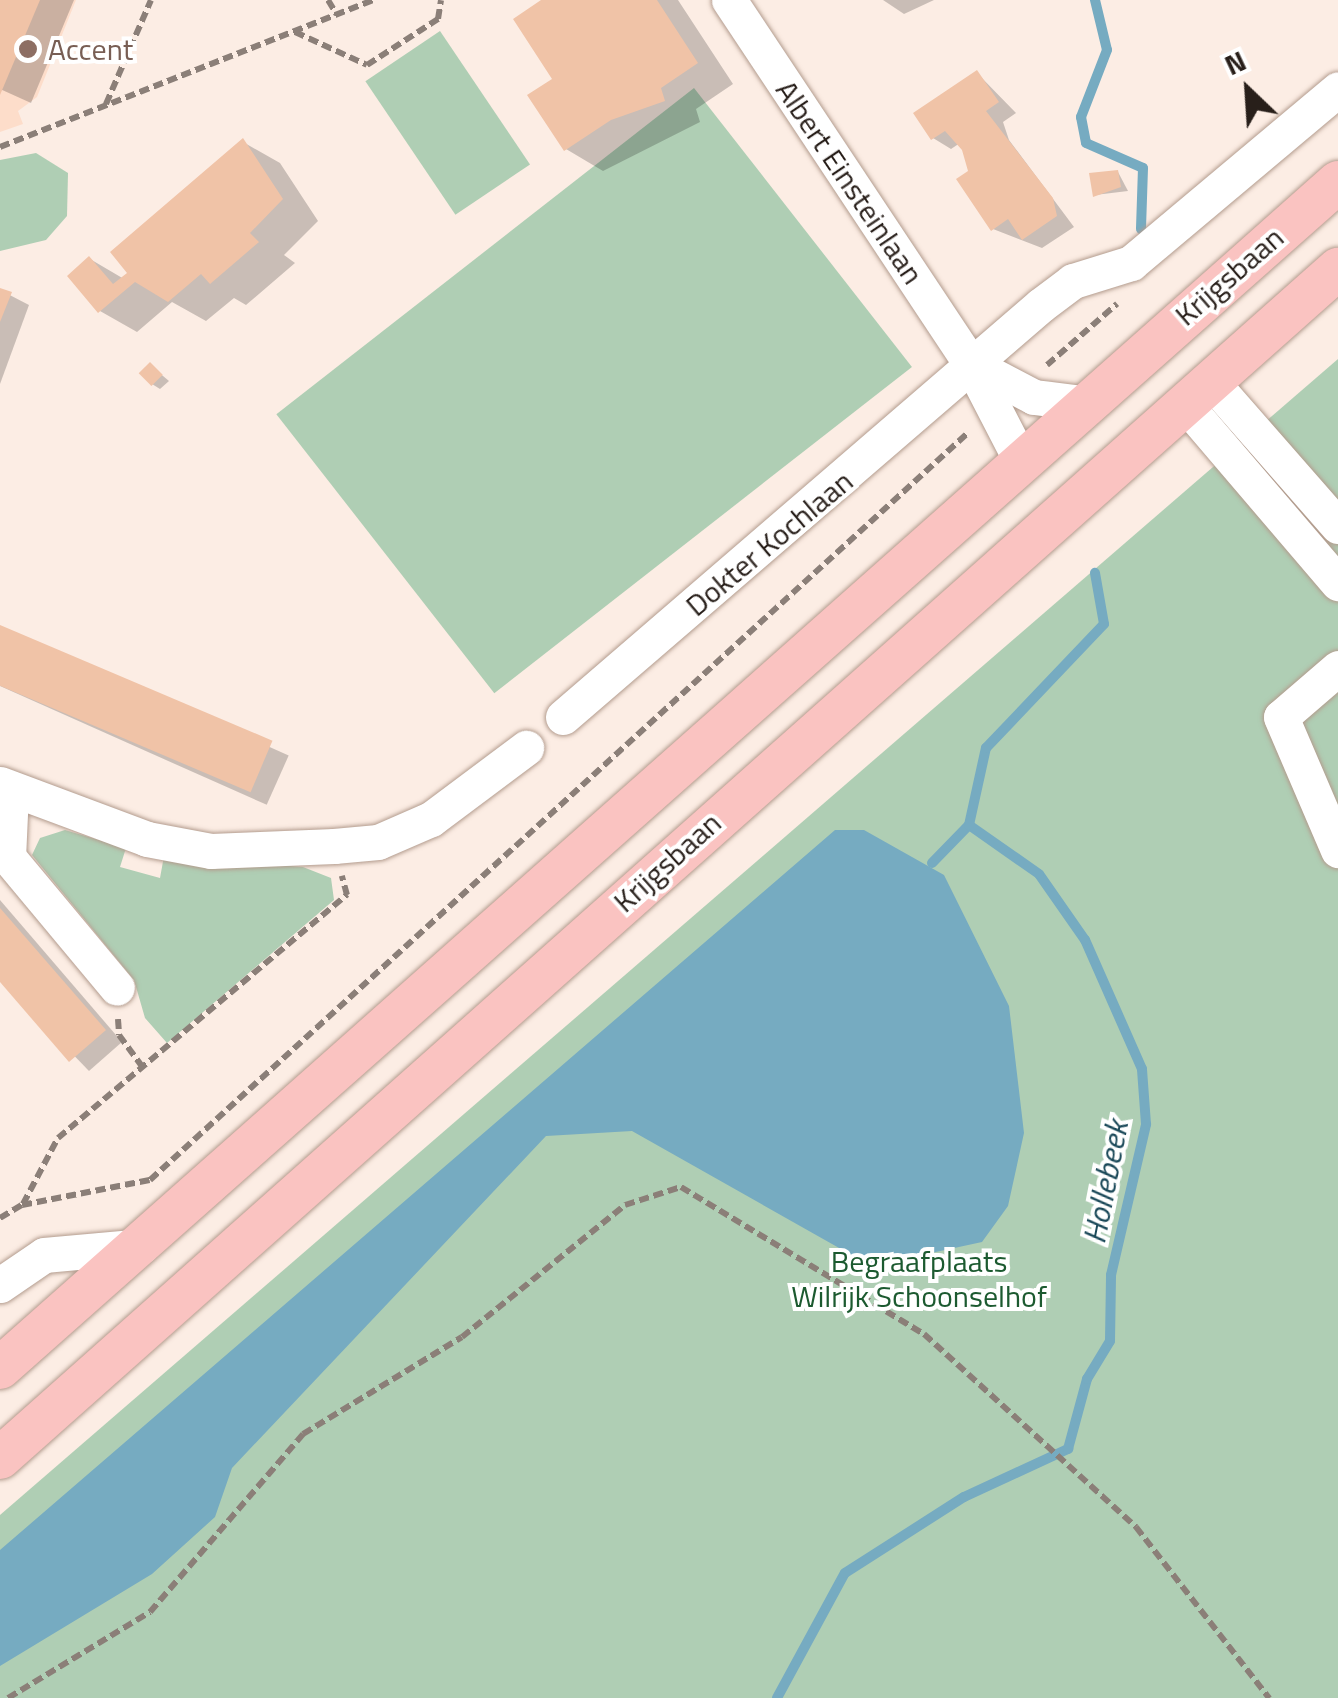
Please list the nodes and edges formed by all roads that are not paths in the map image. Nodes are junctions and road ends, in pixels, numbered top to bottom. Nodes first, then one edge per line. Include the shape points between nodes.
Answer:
1 (729, 0) edge
2 (1338, 89) edge
3 (1338, 182) edge
4 (1338, 269) edge
5 (971, 364) junction
6 (1197, 391) junction
7 (1006, 401) junction
8 (1081, 403) junction
9 (1019, 457) junction
10 (1338, 526) edge
11 (1338, 583) edge
12 (1338, 668) edge
13 (564, 717) dead end
14 (526, 748) dead end
15 (6, 788) edge
16 (1338, 850) edge
17 (116, 988) road end
18 (142, 1246) junction
19 (13, 1274) edge
20 (0, 1368) edge
21 (0, 1458) edge

1 - 5 street, Albert Einsteinlaan
2 - 5 street, Dokter Kochlaan via 1131,263 1073,281
3 - 8 main road, Krijgsbaan
4 - 6 main road, Krijgsbaan
5 - 7 street, Albert Einsteinlaan
5 - 13 street, Dokter Kochlaan
6 - 10 street via 1287,467
6 - 11 street
6 - 21 main road, Krijgsbaan
7 - 8 street
7 - 9 street, Albert Einsteinlaan
8 - 9 main road, Krijgsbaan
9 - 18 main road, Krijgsbaan
12 - 16 street via 1282,717
14 - 15 street via 431,819 378,842 334,846 210,851 84,822
15 - 17 street via 8,857
18 - 19 street
18 - 20 main road, Krijgsbaan

